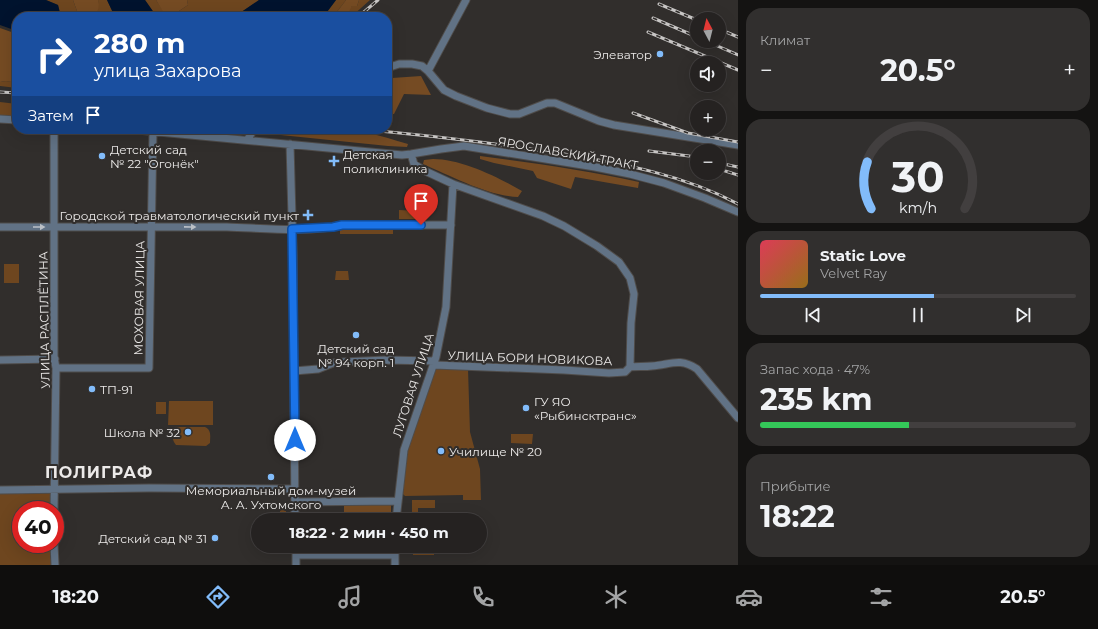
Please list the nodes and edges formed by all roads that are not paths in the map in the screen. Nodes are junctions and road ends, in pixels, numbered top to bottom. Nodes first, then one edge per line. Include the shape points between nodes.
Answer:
1 (466, 0) edge
2 (392, 66) edge
3 (428, 70) junction
4 (0, 119) edge
5 (12, 120) edge
6 (54, 134) edge
7 (153, 134) edge
8 (189, 134) edge
9 (251, 134) edge
10 (248, 139) junction
11 (290, 144) junction
12 (738, 145) edge
13 (411, 154) junction
14 (453, 184) junction
15 (738, 212) edge
16 (451, 225) junction
17 (151, 226) junction
18 (0, 227) edge
19 (54, 227) junction
20 (292, 229) junction
21 (0, 360) edge
22 (55, 360) junction
23 (434, 363) junction
24 (56, 368) junction
25 (628, 370) junction
26 (294, 371) junction
27 (738, 418) edge
28 (55, 489) junction
29 (295, 489) junction
30 (0, 490) edge
31 (54, 501) edge
32 (398, 501) junction
33 (295, 502) junction
34 (295, 513) edge
35 (397, 513) edge
36 (54, 553) edge
37 (296, 555) joint
38 (395, 555) joint
39 (54, 565) edge
40 (296, 565) edge
41 (394, 565) edge

1 - 3 street
2 - 3 street via 412,64
3 - 12 street via 444,90 487,108 510,114 519,114 547,103 556,103 614,125
4 - 5 street
6 - 19 street, УЛИЦА РАСПЛЁТИНА
7 - 17 street, МОХОВАЯ УЛИЦА
8 - 10 street, ЯРОСЛАВСКИЙ ТРАКТ
9 - 10 street
10 - 11 street, ЯРОСЛАВСКИЙ ТРАКТ
11 - 13 street, ЯРОСЛАВСКИЙ ТРАКТ
11 - 20 street
13 - 14 street via 414,164
13 - 15 street, ЯРОСЛАВСКИЙ ТРАКТ via 464,146 600,168 664,183
14 - 16 street, ЛУГОВАЯ УЛИЦА
14 - 25 street via 543,216 564,226 619,262 630,278 634,294
16 - 20 street via 342,225
16 - 23 street, ЛУГОВАЯ УЛИЦА via 447,300
17 - 19 street
17 -> 20 street
17 - 24 street, МОХОВАЯ УЛИЦА via 149,368
18 -> 19 street
19 - 22 street, УЛИЦА РАСПЛЁТИНА
20 - 26 street
21 - 22 street
22 - 24 street, УЛИЦА РАСПЛЁТИНА
23 - 25 street, УЛИЦА БОРИ НОВИКОВА via 609,374
23 - 26 street, УЛИЦА БОРИ НОВИКОВА via 386,360 342,362 318,369
23 - 32 street, ЛУГОВАЯ УЛИЦА via 404,450
24 - 28 street, УЛИЦА РАСПЛЁТИНА
25 - 27 street, УЛИЦА БОРИ НОВИКОВА via 668,363 689,364 697,369
26 - 29 street
28 - 29 street
28 - 30 street
28 - 31 street, УЛИЦА РАСПЛЁТИНА
29 - 33 street
32 - 33 street
32 - 35 street, ЛУГОВАЯ УЛИЦА
33 - 34 street
36 - 39 street
37 - 38 street
37 - 40 street
38 - 41 street

